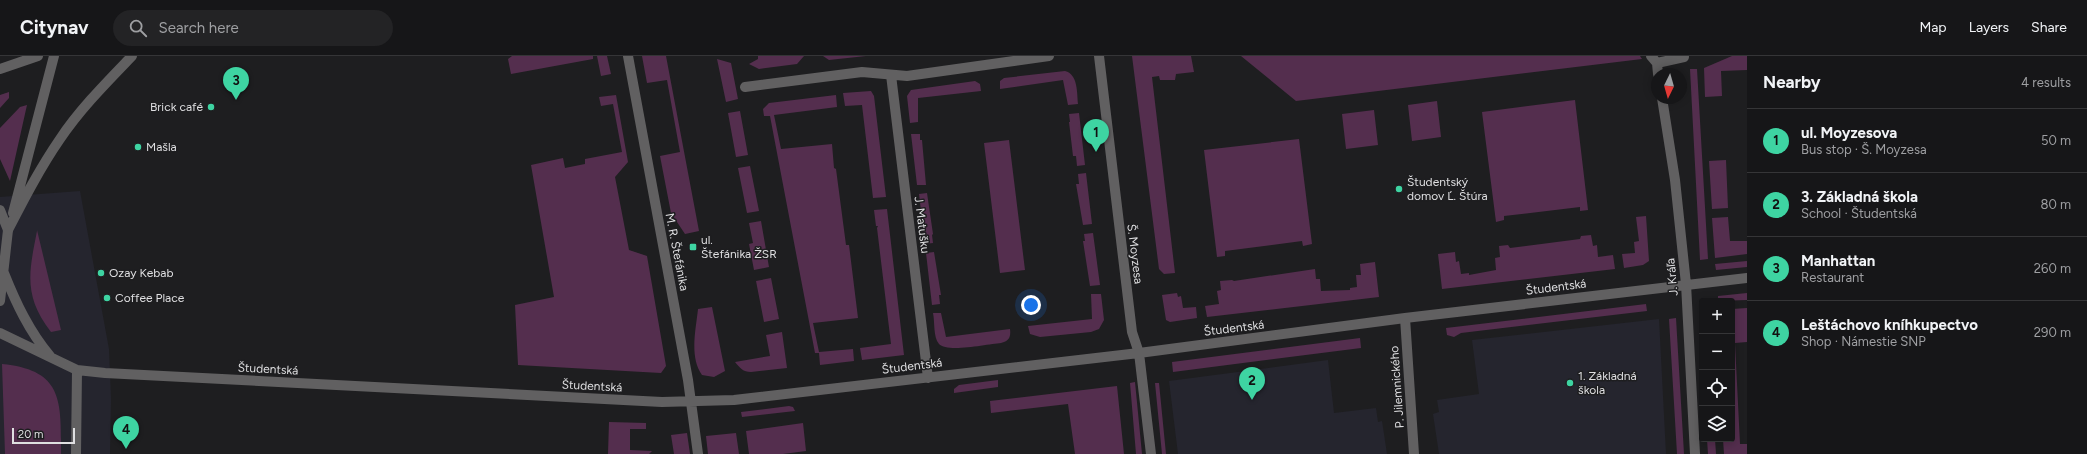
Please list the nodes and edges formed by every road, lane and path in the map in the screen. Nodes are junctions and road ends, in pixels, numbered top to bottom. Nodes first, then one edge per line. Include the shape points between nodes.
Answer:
1 (38, 56) edge
2 (54, 56) edge
3 (132, 56) edge
4 (628, 56) edge
5 (1049, 56) edge
6 (1099, 56) edge
7 (1680, 57) edge
8 (1654, 59) edge
9 (0, 69) edge
10 (891, 75) junction
11 (745, 87) dead end
12 (1663, 104) edge
13 (0, 210) edge
14 (8, 230) junction
15 (4, 273) junction
16 (1747, 278) edge
17 (1686, 284) junction
18 (0, 301) edge
19 (1405, 318) junction
20 (0, 333) edge
21 (1139, 353) junction
22 (53, 359) junction
23 (77, 370) junction
24 (928, 378) junction
25 (691, 402) junction
26 (76, 454) edge
27 (698, 454) edge
28 (1151, 454) edge
29 (1414, 454) edge
30 (1695, 454) edge

1 - 9 street
2 - 14 street
3 - 14 street via 94,96 60,138
4 - 25 street, M. R. Štefánika
5 - 10 street via 907,76
6 - 21 street, Š. Moyzesa via 1132,332
7 - 8 street
10 - 11 street via 862,72
10 - 24 street, J. Matušku
12 - 17 street, J. Kráľa via 1675,180
13 - 14 street
14 - 15 street
15 - 18 street
15 - 22 street via 21,314 41,346
16 - 17 street, Študentská
17 - 19 street, Študentská
17 - 30 street, J. Kráľa
19 - 21 street, Študentská
19 - 29 street, P. Jilemnického
20 - 22 street, Študentská
21 - 24 street, Študentská
21 - 28 street, Š. Moyzesa
22 - 23 street, Študentská
23 - 25 street, Študentská via 377,388
23 - 26 street
24 - 25 street, Študentská via 734,400
25 - 27 street, M. R. Štefánika

